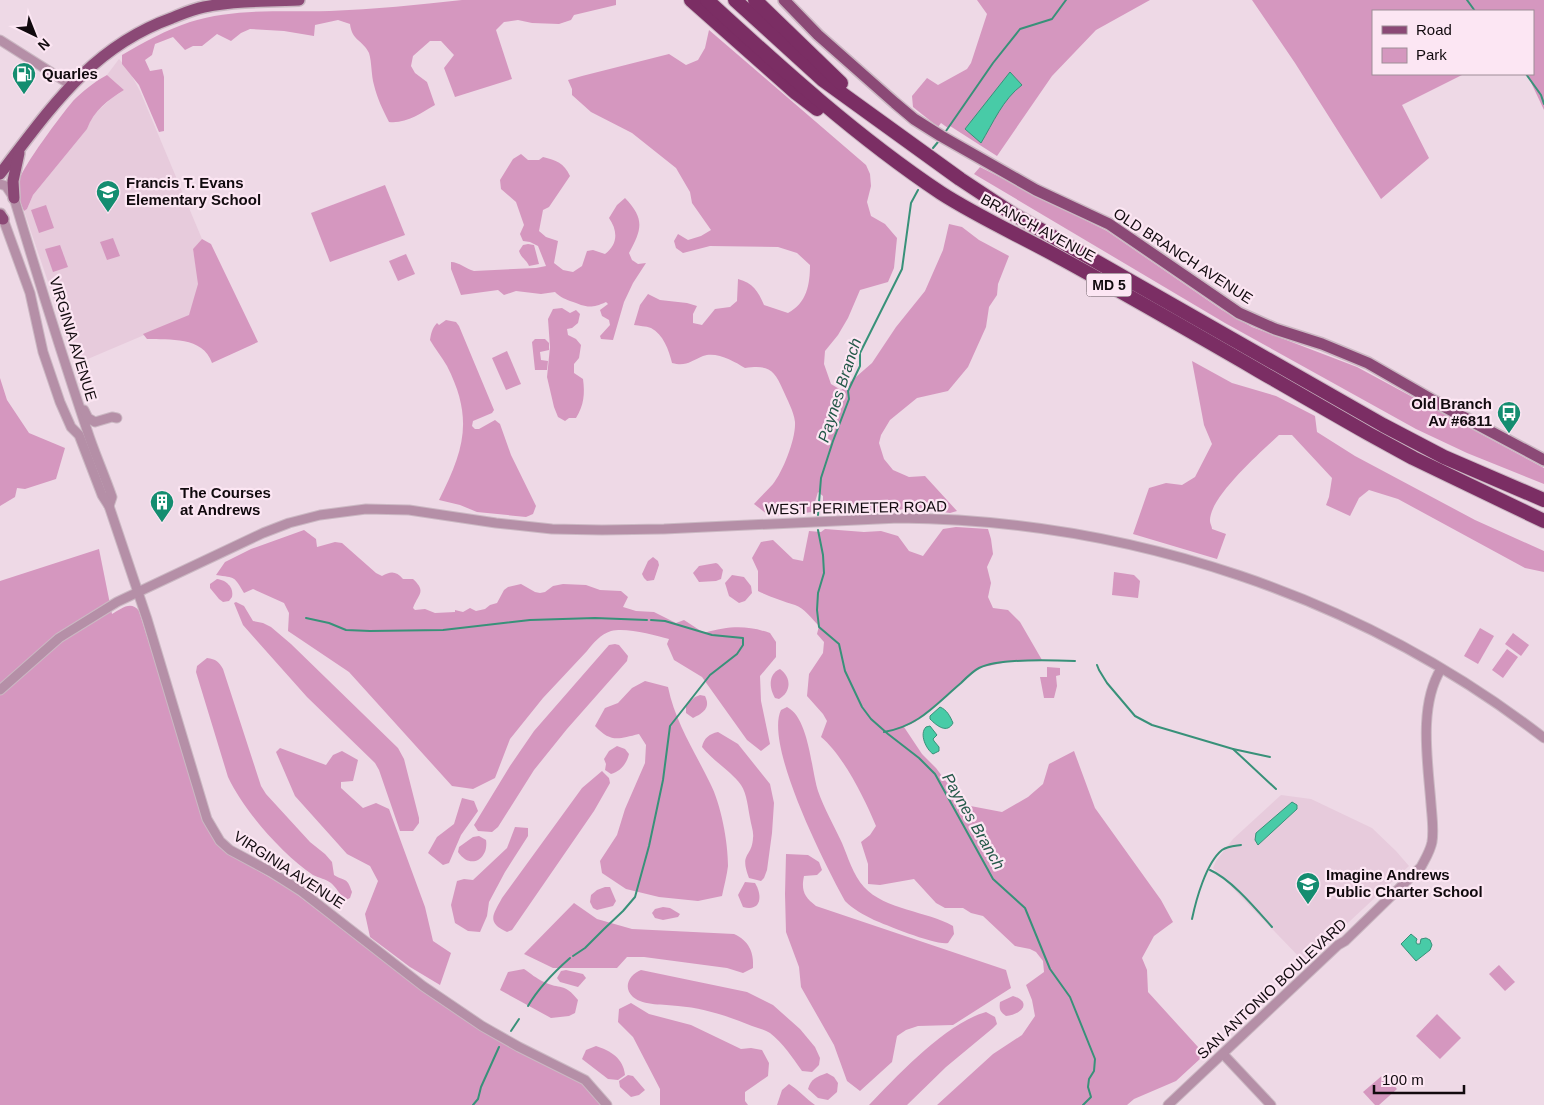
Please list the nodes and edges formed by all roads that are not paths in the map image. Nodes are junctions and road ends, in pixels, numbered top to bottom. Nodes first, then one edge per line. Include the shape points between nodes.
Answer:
1 (279, 0) edge
2 (299, 0) edge
3 (691, 0) edge
4 (707, 0) edge
5 (784, 0) edge
6 (244, 1) edge
7 (743, 2) edge
8 (0, 40) edge
9 (71, 85) junction
10 (20, 147) junction
11 (0, 174) edge
12 (918, 177) junction
13 (0, 184) edge
14 (14, 198) junction
15 (1, 215) edge
16 (78, 403) junction
17 (117, 418) dead end
18 (1544, 460) edge
19 (1544, 500) edge
20 (109, 506) junction
21 (1544, 521) edge
22 (137, 592) junction
23 (1441, 669) junction
24 (0, 690) edge
25 (1544, 738) edge
26 (1223, 1054) junction
27 (608, 1105) edge
28 (1168, 1105) edge
29 (1272, 1105) edge

1 - 2 main road
1 - 6 main road
3 - 12 highway via 796,93 875,151
4 - 12 highway, BRANCH AVENUE / MD 5 via 812,94
5 - 18 main road, OLD BRANCH AVENUE via 818,35 895,103 940,136 1036,190 1110,224 1240,313 1274,329 1368,363
6 - 9 main road via 202,7 149,27 104,54
7 - 19 highway, BRANCH AVENUE / MD 5 via 827,70 890,127 1013,214 1383,426 1444,457
8 - 9 street
9 - 10 main road
10 - 11 main road
10 - 14 main road via 13,181
12 - 21 highway, BRANCH AVENUE / MD 5 via 967,208 1063,259 1369,434
13 - 14 street, VIRGINIA AVENUE via 6,186
14 - 16 street, VIRGINIA AVENUE
15 - 20 street, VIRGINIA AVENUE via 30,293 49,370 71,427 79,435
16 - 17 street via 92,420 99,422
16 - 20 street, VIRGINIA AVENUE via 112,497
20 - 22 street, VIRGINIA AVENUE
22 - 23 street, WEST PERIMETER ROAD via 275,528 356,510 409,510 552,529 602,530 945,519 1075,533 1187,558 1328,610
22 - 24 street, WEST PERIMETER ROAD via 59,638
22 - 27 street, VIRGINIA AVENUE via 208,818 220,841 236,854 301,891 417,981 482,1026 585,1080
23 - 25 street, WEST PERIMETER ROAD
23 - 26 street, SAN ANTONIO BOULEVARD via 1434,681 1427,726 1433,830 1428,855 1395,894
26 - 28 street, SAN ANTONIO BOULEVARD
26 - 29 street

